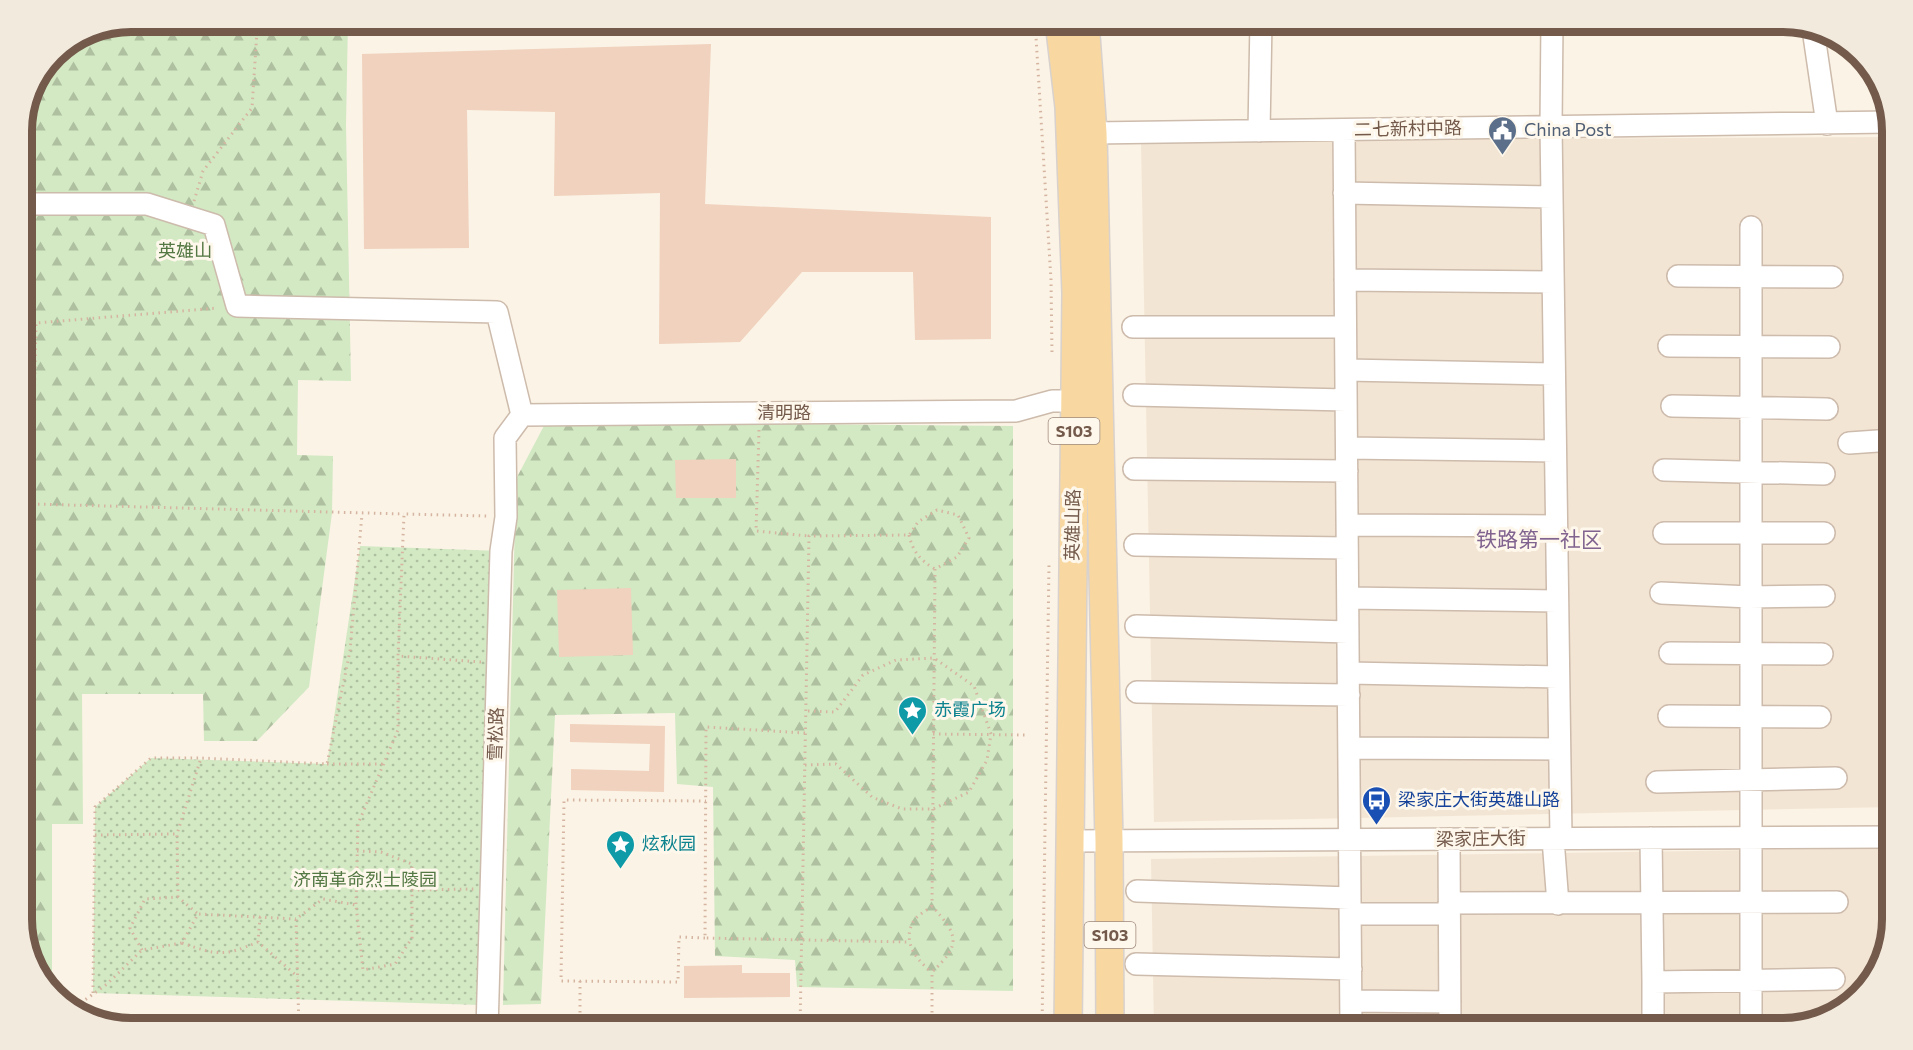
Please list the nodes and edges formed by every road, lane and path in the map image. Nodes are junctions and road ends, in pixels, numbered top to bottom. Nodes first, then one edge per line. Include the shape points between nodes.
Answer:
1 (257, 32) edge
2 (1036, 32) edge
3 (1061, 32) edge
4 (1085, 32) edge
5 (1261, 32) edge
6 (1552, 32) edge
7 (1814, 37) edge
8 (1881, 122) edge
9 (1827, 124) junction
10 (1551, 126) junction
11 (1344, 130) junction
12 (1259, 131) junction
13 (1081, 135) junction
14 (1344, 193) junction
15 (1552, 197) junction
16 (32, 204) edge
17 (190, 218) junction
18 (1751, 227) dead end
19 (1678, 276) dead end
20 (1751, 277) junction
21 (1832, 277) dead end
22 (1345, 279) junction
23 (1553, 282) junction
24 (237, 306) junction
25 (32, 322) edge
26 (36, 323) junction
27 (1133, 327) dead end
28 (1346, 327) junction
29 (1669, 346) dead end
30 (1750, 346) junction
31 (1829, 346) dead end
32 (1052, 357) dead end
33 (1346, 370) junction
34 (1554, 374) junction
35 (1134, 395) dead end
36 (1346, 400) junction
37 (1074, 401) junction
38 (1672, 406) dead end
39 (1750, 407) junction
40 (1827, 409) dead end
41 (759, 413) junction
42 (522, 415) junction
43 (1881, 441) edge
44 (1849, 443) dead end
45 (1347, 448) junction
46 (1555, 451) junction
47 (1134, 469) dead end
48 (1664, 470) dead end
49 (1347, 471) junction
50 (1750, 472) junction
51 (1824, 474) dead end
52 (32, 504) junction
53 (362, 514) junction
54 (404, 514) junction
55 (506, 517) junction
56 (1347, 525) junction
57 (1556, 526) junction
58 (1750, 532) junction
59 (1664, 533) dead end
60 (1824, 533) dead end
61 (909, 535) junction
62 (808, 536) junction
63 (1135, 546) dead end
64 (1347, 548) junction
65 (1050, 557) dead end
66 (935, 569) junction
67 (1660, 593) dead end
68 (1824, 596) dead end
69 (1750, 597) junction
70 (1348, 598) junction
71 (1557, 601) junction
72 (1136, 626) dead end
73 (1348, 632) junction
74 (1671, 653) dead end
75 (1822, 654) dead end
76 (1750, 655) junction
77 (398, 656) junction
78 (934, 658) junction
79 (498, 663) junction
80 (1349, 673) junction
81 (1558, 677) junction
82 (1137, 692) dead end
83 (1349, 695) junction
84 (806, 711) junction
85 (1669, 716) dead end
86 (1750, 717) junction
87 (1820, 717) dead end
88 (805, 733) junction
89 (933, 734) junction
90 (991, 734) junction
91 (1029, 735) dead end
92 (1349, 748) junction
93 (1559, 749) junction
94 (201, 758) junction
95 (327, 764) junction
96 (384, 764) junction
97 (805, 765) junction
98 (33, 776) joint
99 (1836, 778) dead end
100 (1750, 779) junction
101 (1657, 782) dead end
102 (706, 801) junction
103 (933, 809) junction
104 (177, 834) junction
105 (94, 835) junction
106 (1882, 837) edge
107 (1651, 838) junction
108 (1750, 838) junction
109 (1449, 839) junction
110 (1557, 839) junction
111 (1350, 840) junction
112 (1070, 841) junction
113 (1109, 841) junction
114 (357, 851) junction
115 (491, 889) junction
116 (412, 890) junction
117 (1137, 891) dead end
118 (178, 897) junction
119 (1837, 902) dead end
120 (1558, 904) junction
121 (1652, 904) junction
122 (1750, 904) junction
123 (356, 905) junction
124 (932, 906) junction
125 (1350, 906) junction
126 (1449, 909) junction
127 (198, 914) junction
128 (260, 917) junction
129 (296, 919) junction
130 (705, 938) junction
131 (33, 939) edge
132 (258, 942) junction
133 (908, 942) junction
134 (182, 943) junction
135 (142, 950) junction
136 (1136, 964) dead end
137 (1351, 969) junction
138 (932, 972) junction
139 (298, 976) junction
140 (1834, 979) dead end
141 (1750, 980) junction
142 (580, 981) junction
143 (1653, 982) junction
144 (93, 993) junction
145 (1351, 1001) junction
146 (1450, 1002) junction
147 (79, 1004) edge
148 (299, 1018) edge
149 (487, 1018) edge
150 (580, 1018) edge
151 (800, 1018) edge
152 (932, 1018) edge
153 (1042, 1018) edge
154 (1068, 1018) edge
155 (1110, 1018) edge
156 (1351, 1018) edge
157 (1450, 1018) edge
158 (1653, 1018) edge
159 (1751, 1018) edge

1 - 17 path via 252,108 203,171
2 - 32 path
3 - 13 main road, 英雄山路 / S103
4 - 13 main road, 英雄山路 / S103
5 - 12 street
6 - 10 street
7 - 9 street
8 - 9 street, 二七新村中路
9 - 10 street, 二七新村中路
10 - 11 street, 二七新村中路
10 - 15 street
11 - 12 street, 二七新村中路
11 - 14 street
12 - 13 street, 二七新村中路
13 - 37 main road, 英雄山路 / S103
13 - 113 main road, 英雄山路 / S103
14 - 15 street
14 - 22 street
15 - 23 street
16 - 17 street via 147,204
17 - 24 street via 214,225
18 - 20 street
19 - 20 street
20 - 21 street
20 - 30 street
22 - 23 street
22 - 28 street
23 - 34 street
24 - 26 path
24 - 42 street via 497,312
25 - 26 path
26 - 52 path
27 - 28 street
28 - 33 street
29 - 30 street
30 - 31 street
30 - 39 street
33 - 34 street
33 - 36 street
34 - 46 street
35 - 36 street
36 - 45 street
37 - 41 street, 清明路 via 1053,401 1016,411
37 - 112 main road, 英雄山路 / S103
38 - 39 street
39 - 40 street
39 - 50 street
41 - 42 street, 清明路
41 - 62 path via 756,531
42 - 55 street, 雪松路 via 506,438
43 - 44 street
45 - 46 street
45 - 49 street
46 - 57 street
47 - 49 street
48 - 50 street
49 - 56 street
50 - 51 street
50 - 58 street
52 - 53 path
52 - 98 path
53 - 54 path
53 - 95 path via 350,651
54 - 55 path
54 - 77 path
55 - 79 street, 雪松路 via 501,551
56 - 57 street
56 - 64 street
57 - 71 street
58 - 59 street
58 - 60 street
58 - 69 street
61 - 62 path
61 - 66 path via 917,555
61 - 66 path via 918,522 937,510 958,515 969,538 957,557
62 - 84 path
63 - 64 street
64 - 70 street
65 - 153 path
66 - 78 path
67 - 69 street
68 - 69 street
69 - 76 street
70 - 71 street
70 - 73 street
71 - 81 street
72 - 73 street
73 - 80 street
74 - 76 street
75 - 76 street
76 - 86 street
77 - 79 path
77 - 96 path via 398,730
78 - 84 path via 896,660 863,675 835,712
78 - 89 path
78 - 90 path via 974,686
79 - 115 street, 雪松路
80 - 81 street
80 - 83 street
81 - 93 street
82 - 83 street
83 - 92 street
84 - 88 path
85 - 86 street
86 - 87 street
86 - 100 street
88 - 97 path
88 - 102 path via 706,727
89 - 90 path
89 - 103 path
90 - 91 path
90 - 103 path via 987,760 969,792
92 - 93 street
92 - 111 street
93 - 110 street
94 - 95 path
94 - 104 path
94 - 105 path via 151,758 94,807
95 - 96 path
96 - 114 path via 358,824
97 - 103 path via 836,764 872,797 902,809
97 - 151 path
98 - 131 path
99 - 100 street
100 - 101 street
100 - 108 street
102 - 130 path
102 - 142 path via 564,800 561,981
103 - 124 path
104 - 105 path
104 - 118 path
105 - 144 path
106 - 108 street, 梁家庄大街
107 - 108 street, 梁家庄大街
107 - 110 street, 梁家庄大街
107 - 121 street
108 - 122 street
109 - 110 street, 梁家庄大街
109 - 111 street, 梁家庄大街
109 - 126 street
110 - 120 street
111 - 113 street, 梁家庄大街
111 - 125 street
112 - 113 street, 梁家庄大街
112 - 154 main road, 英雄山路 / S103
113 - 155 main road, 英雄山路 / S103
114 - 116 path via 381,852 412,864
114 - 123 path
115 - 116 path
115 - 149 street, 雪松路
116 - 123 path via 412,938 395,964 363,970
117 - 125 street
118 - 127 path
118 - 135 path via 145,899 130,928
119 - 122 street
120 - 121 street
120 - 126 street
121 - 122 street
121 - 143 street
122 - 141 street
123 - 129 path via 323,899
124 - 133 path via 913,922
124 - 138 path via 953,930 954,944 948,957
125 - 126 street
125 - 137 street
126 - 146 street
127 - 128 path
127 - 134 path
128 - 129 path
128 - 132 path
129 - 139 path
130 - 133 path
130 - 142 path via 679,937 678,982
132 - 134 path via 235,952 213,954
132 - 139 path
133 - 138 path via 919,963
134 - 135 path
135 - 144 path
136 - 137 street
137 - 145 street
138 - 152 path
139 - 148 path
140 - 141 street
141 - 143 street
141 - 159 street
142 - 150 path
143 - 158 street
144 - 147 path
145 - 146 street
145 - 156 street
146 - 157 street

